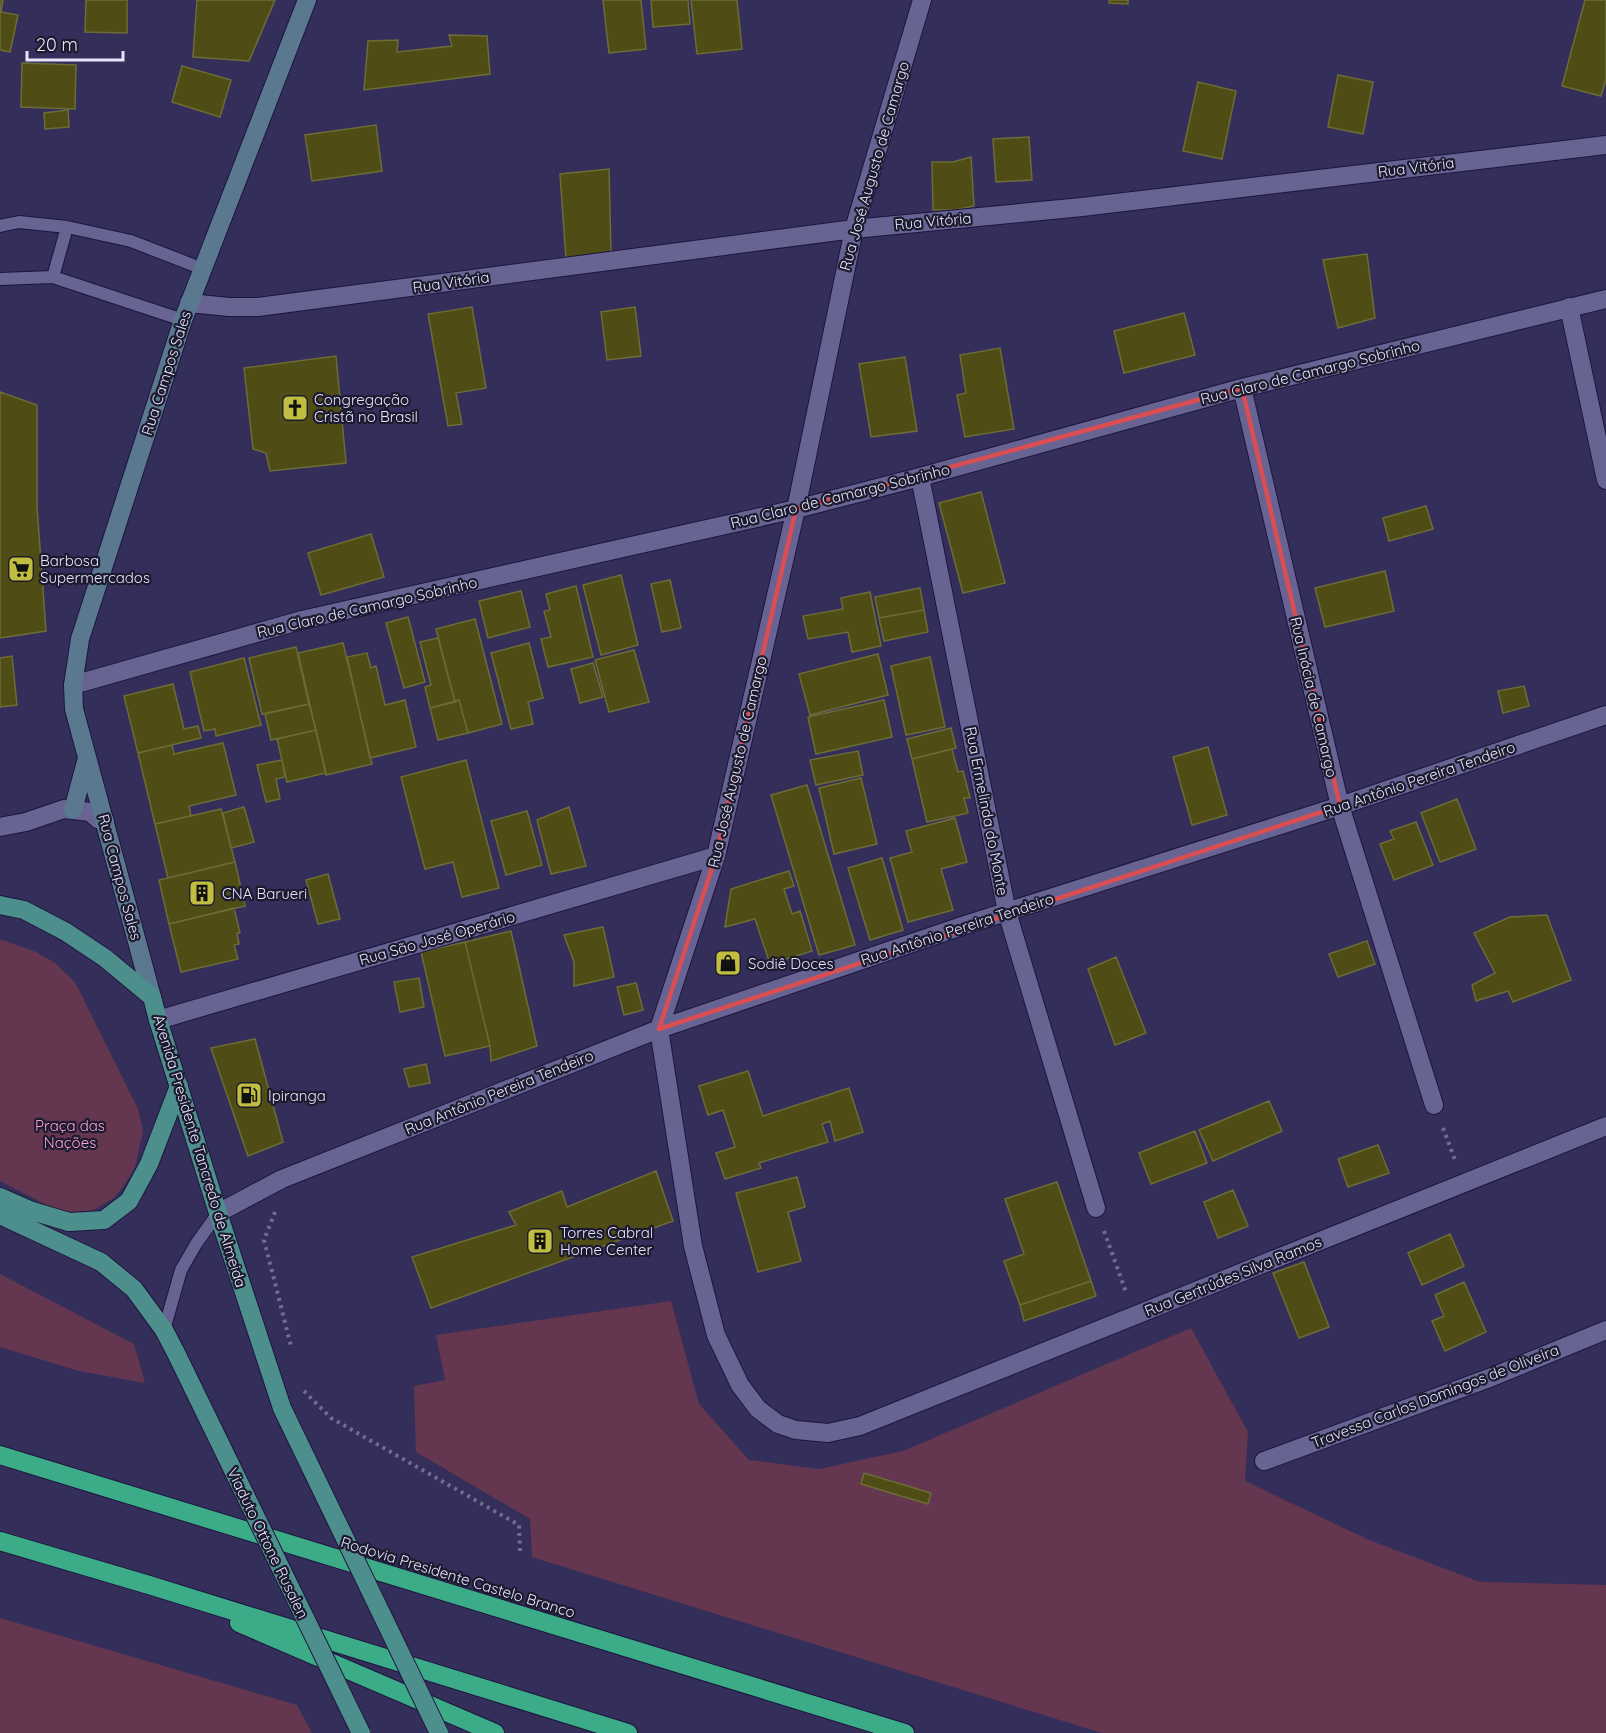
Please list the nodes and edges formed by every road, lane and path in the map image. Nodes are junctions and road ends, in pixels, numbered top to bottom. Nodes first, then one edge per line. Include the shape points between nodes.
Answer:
1 (307, 0) edge
2 (922, 0) edge
3 (1606, 145) edge
4 (0, 226) edge
5 (67, 227) junction
6 (854, 229) junction
7 (202, 269) junction
8 (53, 277) junction
9 (0, 279) edge
10 (1606, 299) edge
11 (1569, 307) junction
12 (186, 311) junction
13 (1242, 388) junction
14 (920, 477) junction
15 (1606, 480) edge
16 (796, 508) junction
17 (73, 685) junction
18 (1606, 715) edge
19 (87, 757) junction
20 (1340, 806) junction
21 (73, 810) junction
22 (105, 821) junction
23 (0, 826) edge
24 (716, 856) junction
25 (0, 905) edge
26 (1007, 912) junction
27 (152, 997) junction
28 (158, 1020) junction
29 (659, 1029) junction
30 (179, 1086) junction
31 (1434, 1105) joint
32 (1606, 1126) edge
33 (282, 1179) junction
34 (1463, 1183) junction
35 (0, 1197) edge
36 (1096, 1208) joint
37 (218, 1213) junction
38 (0, 1215) edge
39 (1135, 1316) junction
40 (164, 1330) junction
41 (1606, 1330) edge
42 (294, 1355) dead end
43 (303, 1390) dead end
44 (860, 1426) joint
45 (0, 1455) edge
46 (1264, 1461) dead end
47 (0, 1541) edge
48 (520, 1551) dead end
49 (149, 1585) junction
50 (361, 1733) edge
51 (439, 1733) edge
52 (495, 1733) edge
53 (628, 1733) edge
54 (905, 1733) edge

1 - 7 street, Rua Campos Sales
2 - 6 street, Rua José Augusto de Camargo
3 - 6 street, Rua Vitória via 1082,207
4 - 5 lane via 19,222
5 - 7 lane via 131,241
5 - 8 lane
6 - 12 street, Rua Vitória via 258,307
6 - 16 street, Rua José Augusto de Camargo
7 - 12 street, Rua Campos Sales
8 - 9 lane
8 - 12 lane
10 - 11 street, Rua Claro de Camargo Sobrinho
11 - 13 street, Rua Claro de Camargo Sobrinho
11 - 15 street
12 - 17 street, Rua Campos Sales via 80,639
13 - 14 street, Rua Claro de Camargo Sobrinho
13 - 20 street, Rua Inácia de Camargo
14 - 16 street, Rua Claro de Camargo Sobrinho
14 - 26 street, Rua Ermelinda do Monte
16 - 17 street, Rua Claro de Camargo Sobrinho via 302,620
16 - 24 street, Rua José Augusto de Camargo
17 - 19 street, Rua Campos Sales via 74,709
18 - 20 street, Rua Antônio Pereira Tendeiro
19 - 21 street, Rua Campos Sales
19 - 22 street, Rua Campos Sales
20 - 26 street, Rua Antônio Pereira Tendeiro
20 - 31 street, Rua Inácia de Camargo
21 - 22 street via 90,812
21 - 23 street
22 - 27 street, Rua Campos Sales
24 - 28 street, Rua São José Operário
24 - 29 street, Rua José Augusto de Camargo
25 - 27 main road, Avenida Presidente Tancredo de Almeida via 24,910 66,932
26 - 29 street, Rua Antônio Pereira Tendeiro
26 - 36 street, Rua Ermelinda do Monte
27 - 28 main road, Avenida Presidente Tancredo de Almeida
28 - 30 main road, Avenida Presidente Tancredo de Almeida
29 - 33 street, Rua Antônio Pereira Tendeiro
29 - 44 street, Rua José Augusto de Camargo via 693,1246 716,1335 740,1385 758,1409 778,1424 828,1433
30 - 35 main road via 149,1164 129,1201 104,1220 69,1222
30 - 37 main road, Avenida Presidente Tancredo de Almeida
31 - 34 path
32 - 34 street, Rua Gertrúdes Silva Ramos
33 - 37 street, Rua Antônio Pereira Tendeiro
33 - 42 path via 277,1207 264,1240
34 - 39 street, Rua Gertrúdes Silva Ramos
36 - 39 path
37 - 40 lane via 181,1270
37 - 51 main road, Avenida Presidente Tancredo de Almeida, bridge via 282,1408
38 - 40 main road via 101,1262 134,1289
39 - 44 street, Rua Gertrúdes Silva Ramos
40 - 50 main road, Viaduto Ottone Rusalen, bridge
41 - 46 street, Travessa Carlos Domingos de Oliveira via 1492,1377
43 - 48 path via 332,1418 519,1525
45 - 54 highway, Rodovia Presidente Castelo Branco
47 - 49 highway
49 - 52 highway
49 - 53 highway

